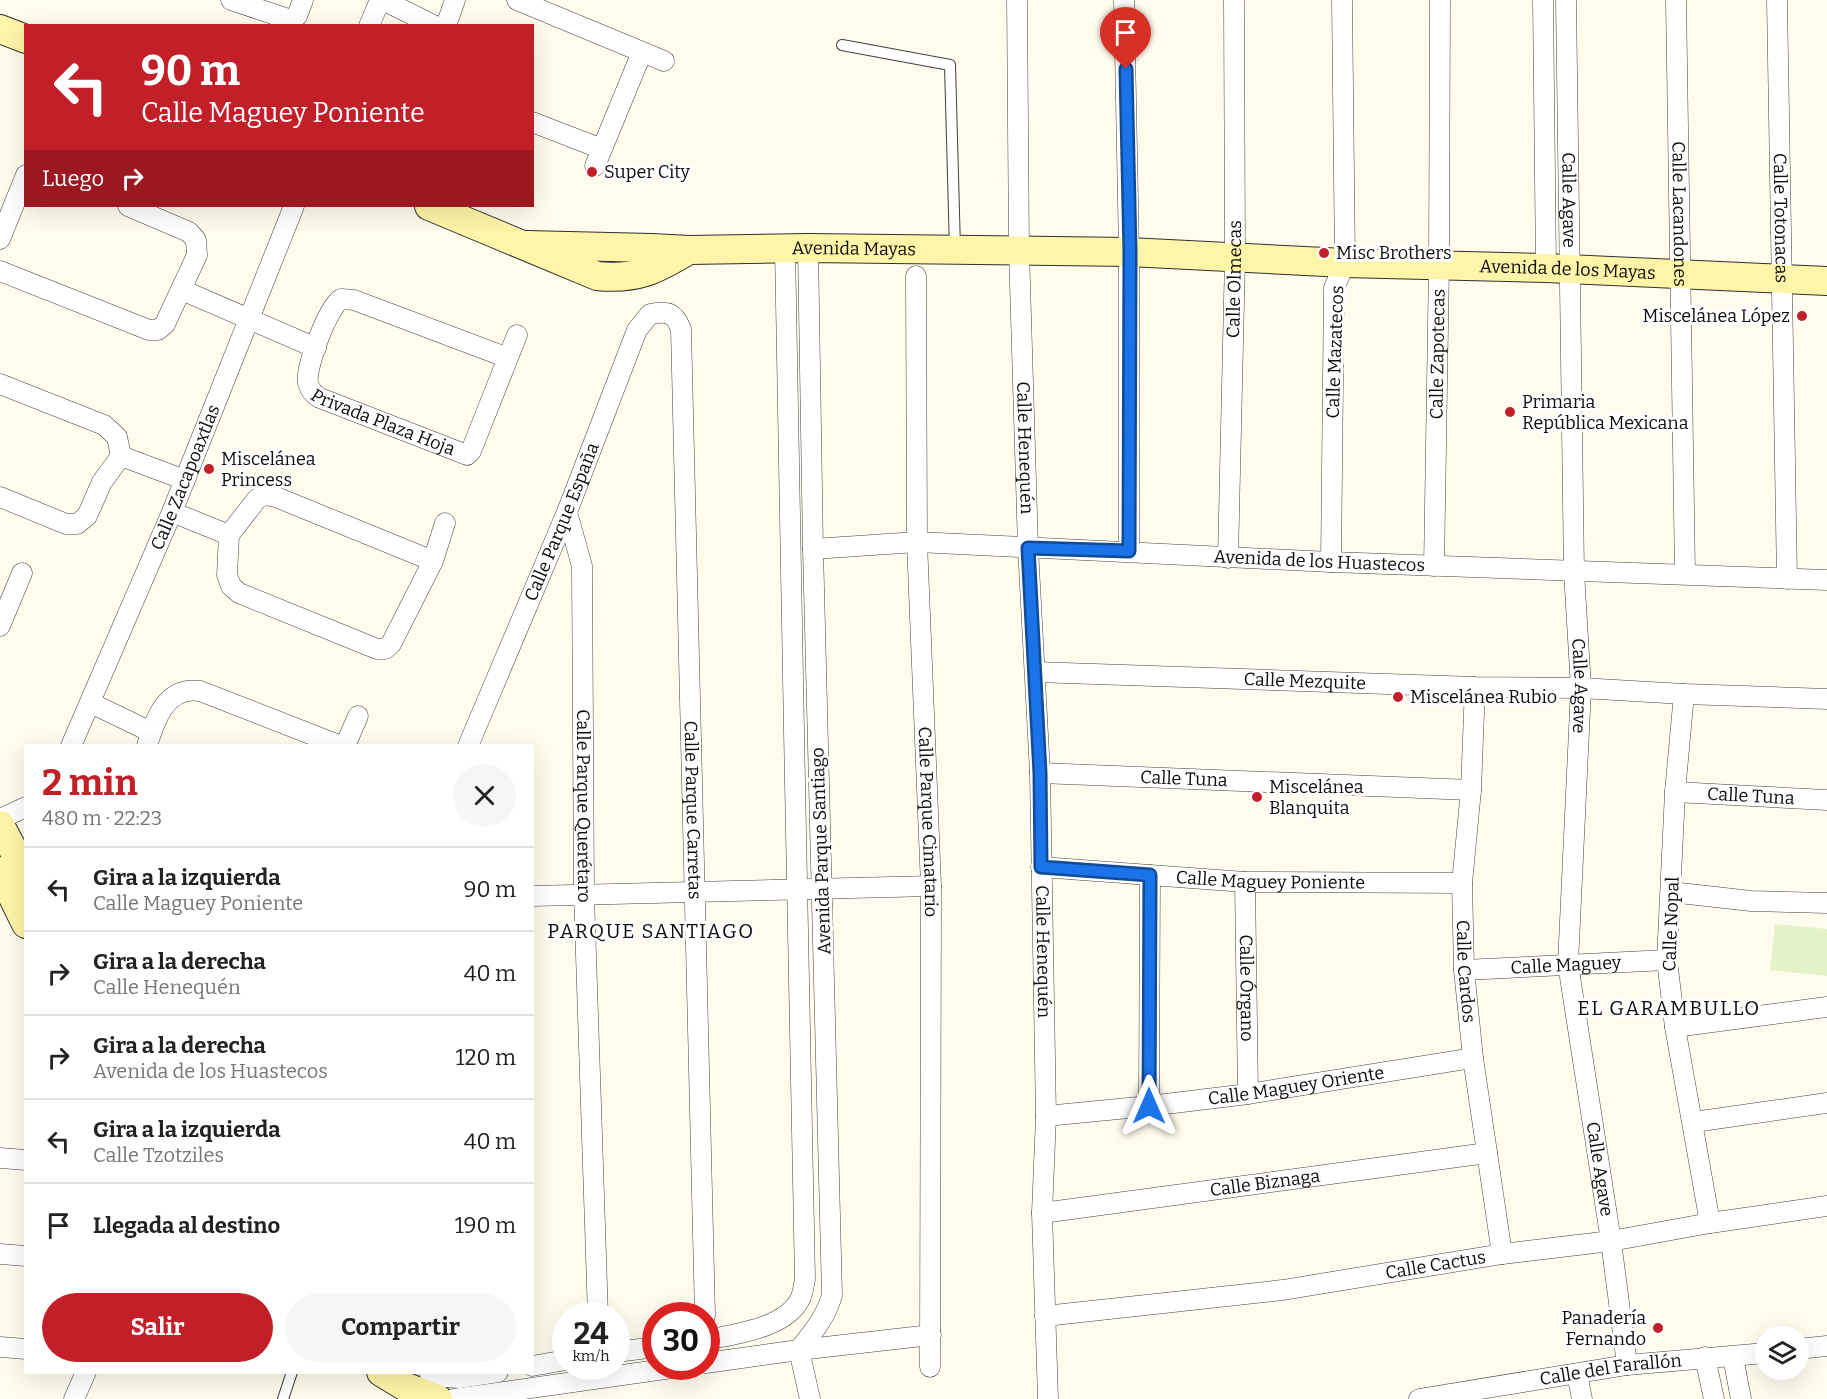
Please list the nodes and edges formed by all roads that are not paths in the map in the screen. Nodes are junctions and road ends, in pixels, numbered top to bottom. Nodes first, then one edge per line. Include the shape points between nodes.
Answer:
1 (231, 0) edge
2 (303, 0) edge
3 (381, 0) edge
4 (455, 0) edge
5 (517, 0) edge
6 (1017, 0) edge
7 (1124, 0) edge
8 (1234, 0) edge
9 (1342, 0) edge
10 (1440, 0) edge
11 (1543, 0) edge
12 (1566, 0) edge
13 (1676, 0) edge
14 (1777, 0) edge
15 (370, 24) edge
16 (431, 24) edge
17 (447, 24) edge
18 (0, 28) edge
19 (24, 38) edge
20 (842, 45) dead end
21 (642, 52) junction
22 (664, 61) dead end
23 (534, 123) edge
24 (24, 180) edge
25 (130, 207) edge
26 (294, 207) edge
27 (432, 207) edge
28 (0, 239) edge
29 (796, 248) junction
30 (955, 249) junction
31 (1019, 250) junction
32 (1130, 252) junction
33 (1235, 258) junction
34 (1345, 263) junction
35 (1439, 266) junction
36 (1558, 269) junction
37 (0, 271) edge
38 (1680, 274) junction
39 (916, 276) dead end
40 (1781, 279) junction
41 (1827, 281) edge
42 (182, 290) junction
43 (665, 312) joint
44 (248, 318) junction
45 (517, 335) dead end
46 (316, 348) junction
47 (508, 358) junction
48 (0, 384) edge
49 (121, 456) junction
50 (185, 480) junction
51 (0, 497) edge
52 (172, 512) junction
53 (567, 512) junction
54 (445, 523) dead end
55 (229, 535) junction
56 (917, 542) junction
57 (1028, 548) junction
58 (813, 549) junction
59 (1129, 551) junction
60 (1228, 558) junction
61 (433, 561) junction
62 (1331, 562) junction
63 (1434, 566) junction
64 (1574, 572) junction
65 (22, 573) dead end
66 (1685, 574) junction
67 (1787, 579) junction
68 (1827, 580) edge
69 (0, 626) edge
70 (1035, 672) junction
71 (1475, 687) junction
72 (1581, 688) junction
73 (1684, 694) junction
74 (1827, 699) edge
75 (91, 703) junction
76 (358, 716) dead end
77 (476, 736) edge
78 (149, 739) edge
79 (72, 744) edge
80 (338, 744) edge
81 (344, 744) edge
82 (1040, 773) junction
83 (1471, 790) junction
84 (1675, 792) junction
85 (1827, 800) edge
86 (24, 808) edge
87 (0, 819) edge
88 (0, 825) edge
89 (1041, 867) junction
90 (1150, 875) junction
91 (15, 882) edge
92 (1245, 882) junction
93 (1462, 883) junction
94 (931, 886) junction
95 (799, 890) junction
96 (822, 890) junction
97 (1671, 892) junction
98 (696, 893) junction
99 (584, 895) junction
100 (534, 896) edge
101 (1827, 903) edge
102 (24, 916) edge
103 (1666, 960) junction
104 (1568, 964) junction
105 (1464, 970) junction
106 (1827, 1007) edge
107 (1675, 1026) junction
108 (1473, 1058) junction
109 (1248, 1094) junction
110 (1827, 1103) edge
111 (1149, 1106) junction
112 (1046, 1116) junction
113 (1694, 1122) junction
114 (1487, 1153) junction
115 (0, 1158) edge
116 (24, 1160) edge
117 (1827, 1206) edge
118 (1042, 1213) junction
119 (1710, 1223) junction
120 (1611, 1241) junction
121 (0, 1254) edge
122 (1502, 1254) junction
123 (24, 1256) edge
124 (598, 1302) edge
125 (705, 1302) edge
126 (1045, 1316) junction
127 (931, 1335) junction
128 (720, 1338) edge
129 (1827, 1346) edge
130 (0, 1347) edge
131 (1809, 1348) edge
132 (24, 1349) edge
133 (799, 1350) junction
134 (1755, 1354) edge
135 (1733, 1357) junction
136 (1705, 1358) junction
137 (552, 1362) edge
138 (720, 1362) edge
139 (1627, 1365) junction
140 (534, 1366) edge
141 (930, 1367) dead end
142 (642, 1372) edge
143 (86, 1374) edge
144 (291, 1374) edge
145 (384, 1374) edge
146 (485, 1374) edge
147 (1577, 1374) junction
148 (433, 1387) edge
149 (1445, 1397) edge
150 (74, 1399) edge
151 (283, 1399) edge
152 (454, 1399) edge
153 (810, 1399) edge
154 (1048, 1399) edge
155 (1419, 1399) edge
156 (1582, 1399) edge
157 (1714, 1399) edge
158 (1741, 1399) edge

1 - 2 street via 291,20 297,16
3 - 15 street
3 - 16 street
4 - 17 street
5 - 21 street
6 - 31 street, Calle Henequén
7 - 32 street
8 - 33 street, Calle Olmecas
9 - 34 street, Calle Mazatecos
10 - 35 street, Calle Zapotecas
11 - 36 street, Calle Agave
12 - 36 street, Calle Agave
13 - 38 street, Calle Lacandones
14 - 40 street, Calle Totonacas
18 - 19 street
20 - 30 lane via 950,66
21 - 22 street
21 - 23 street via 598,158
24 - 28 street
25 - 42 street via 189,232 196,240 197,255
26 - 44 street, Calle Zacapoaxtlas
27 - 29 street, Avenida Mayas via 527,245 689,250
29 - 30 street, Avenida Mayas
29 - 58 street, Avenida Parque Santiago
29 - 95 street, Avenida Parque Santiago via 789,538
30 - 31 street, Avenida Mayas
31 - 32 street, Avenida de los Mayas
31 - 57 street, Calle Henequén
32 - 33 street, Avenida de los Mayas
32 - 59 street
33 - 34 street, Avenida de los Mayas
33 - 60 street, Calle Olmecas
34 - 35 street, Avenida de los Mayas
34 - 62 street, Calle Mazatecos via 1334,288
35 - 36 street, Avenida de los Mayas
35 - 63 street, Calle Zapotecas
36 - 38 street, Avenida de los Mayas
36 - 64 street, Calle Agave
37 - 42 street via 153,331 163,328
38 - 40 street, Avenida de los Mayas
38 - 66 street, Calle Lacandones
39 - 56 street, Calle Parque Cimatario
40 - 41 street, Avenida de los Mayas
40 - 67 street, Calle Totonacas
42 - 44 street
43 - 53 street, Calle Parque España via 650,314 637,330
43 - 98 street, Calle Parque Carretas via 676,318 681,329
44 - 46 street
44 - 50 street, Calle Zacapoaxtlas
45 - 47 street, Privada Plaza Hoja
46 - 47 street, Privada Plaza Hoja via 334,306 348,298
46 - 47 street, Privada Plaza Hoja via 308,379 315,395 467,455
48 - 49 street via 104,425 117,437
49 - 50 street
49 - 51 street via 102,482 87,516 77,524 66,524
50 - 52 street, Calle Zacapoaxtlas
52 - 55 street
52 - 75 street, Calle Zacapoaxtlas
53 - 77 street, Calle Parque España
53 - 99 street, Calle Parque Querétaro via 582,566
54 - 61 street
55 - 61 street via 264,495
55 - 61 street via 227,575 239,593 381,650 391,644
56 - 57 street, Avenida de los Huastecos
56 - 58 street, Avenida de los Huastecos
56 - 94 street, Calle Parque Cimatario
57 - 59 street, Avenida de los Huastecos
57 - 70 street, Calle Henequén
58 - 96 street, Avenida Parque Santiago
59 - 60 street, Avenida de los Huastecos
60 - 62 street, Avenida de los Huastecos
62 - 63 street, Avenida de los Huastecos
63 - 64 street, Avenida de los Huastecos
64 - 66 street, Avenida de los Huastecos
64 - 72 street, Calle Agave
65 - 69 street
66 - 67 street, Avenida de los Huastecos
67 - 68 street, Avenida de los Huastecos
70 - 71 street, Calle Mezquite
70 - 82 street, Calle Henequén
71 - 72 street, Calle Mezquite
71 - 83 street, Calle Cardos
72 - 73 street, Calle Mezquite
72 - 104 street, Calle Agave
73 - 74 street, Calle Mezquite
73 - 84 street, Calle Nopal
75 - 78 street
75 - 79 street, Calle Zacapoaxtlas
76 - 81 street
78 - 80 street via 172,696 192,690
82 - 83 street, Calle Tuna
82 - 89 street, Calle Henequén
83 - 93 street, Calle Cardos
84 - 85 street, Calle Tuna
84 - 97 street, Calle Nopal
86 - 87 street
88 - 91 street
89 - 90 street, Calle Maguey Poniente
89 - 112 street, Calle Henequén
90 - 92 street, Calle Maguey Poniente
90 - 111 street
91 - 102 street
92 - 93 street, Calle Maguey Poniente
92 - 109 street, Calle Órgano
93 - 105 street, Calle Cardos
94 - 96 street
94 - 127 street, Calle Parque Cimatario
95 - 96 street
95 - 98 street
95 - 128 street, Avenida Parque Santiago via 805,1279 801,1297 791,1312 763,1327
96 - 133 street, Avenida Parque Santiago via 832,1295 821,1322
97 - 101 street via 1751,901
97 - 103 street, Calle Nopal
98 - 99 street
98 - 125 street, Calle Parque Carretas
99 - 100 street
99 - 124 street, Calle Parque Querétaro
103 - 104 street, Calle Maguey
103 - 107 street, Calle Nopal
104 - 105 street, Calle Maguey
104 - 120 street, Calle Agave
105 - 108 street, Calle Cardos
106 - 107 street
107 - 113 street, Calle Nopal
108 - 109 street, Calle Maguey Oriente
108 - 114 street, Calle Cardos
109 - 111 street, Calle Maguey Oriente
110 - 113 street
111 - 112 street, Calle Maguey Oriente
112 - 118 street, Calle Henequén
113 - 119 street, Calle Nopal
114 - 118 street, Calle Biznaga
114 - 122 street, Calle Cardos
115 - 116 street
117 - 119 street, Calle Cactus
118 - 126 street, Calle Henequén
119 - 120 street, Calle Cactus
120 - 122 street, Calle Cactus
120 - 139 street, Calle Agave
121 - 123 street
122 - 126 street, Calle Cactus via 1283,1290
126 - 154 street, Calle Henequén
127 - 133 street
127 - 141 street, Calle Parque Cimatario
129 - 131 street
130 - 132 street
133 - 138 street
133 - 153 street
134 - 135 street, Calle del Farallón
135 - 136 street, Calle del Farallón
135 - 158 street
136 - 139 street, Calle del Farallón
136 - 157 street
137 - 140 street
139 - 147 street, Calle del Farallón
142 - 152 street
143 - 150 street
144 - 151 lane
145 - 148 street via 404,1386
146 - 148 street
147 - 149 street, Calle del Farallón
147 - 156 street
149 - 155 street, Calle del Farallón

